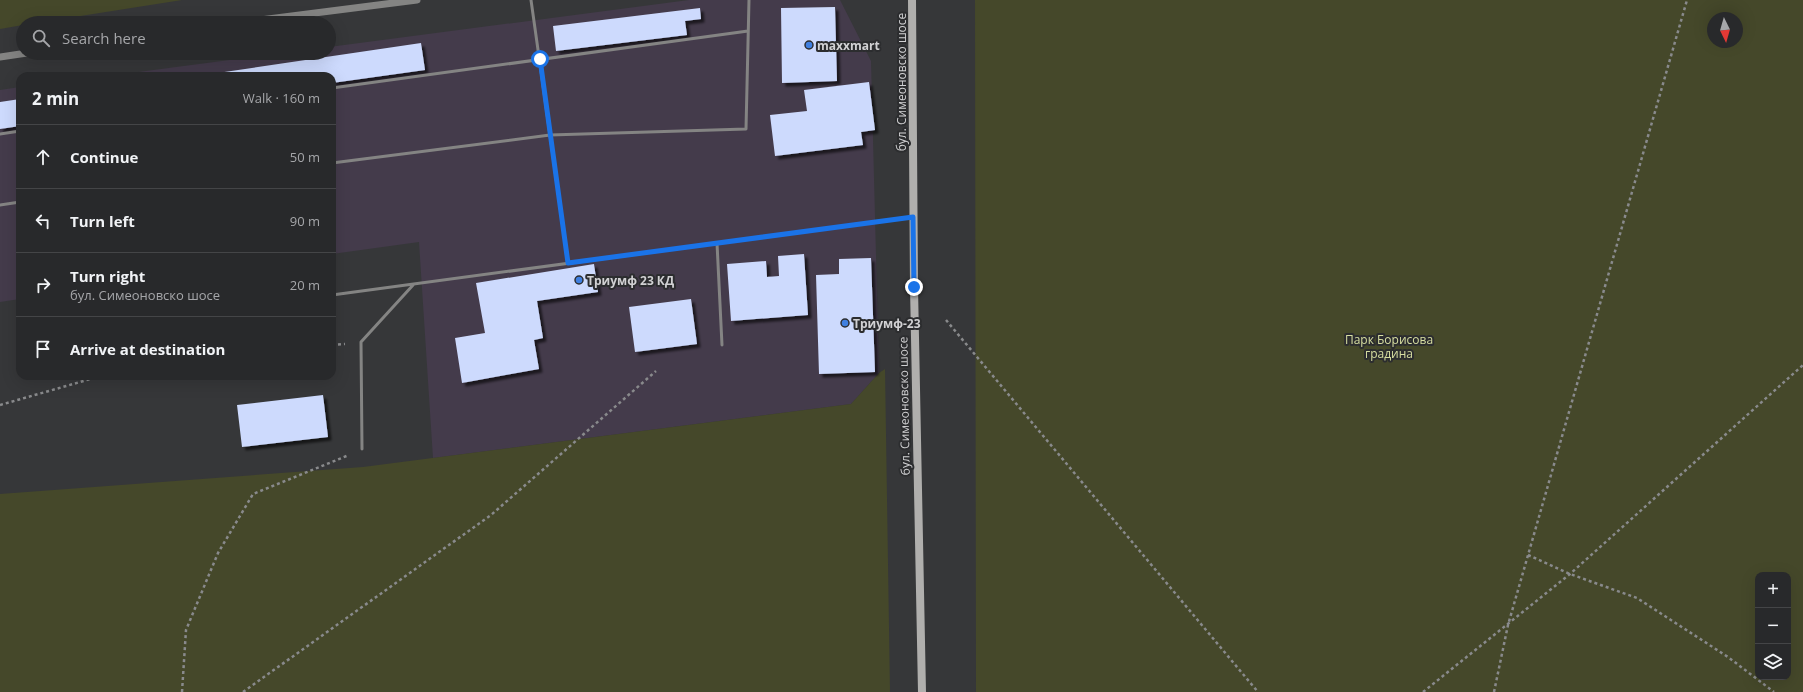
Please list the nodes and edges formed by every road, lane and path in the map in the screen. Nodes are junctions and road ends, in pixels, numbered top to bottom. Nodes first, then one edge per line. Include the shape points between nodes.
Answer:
1 (417, 0) edge
2 (531, 0) edge
3 (749, 0) edge
4 (912, 0) edge
5 (1687, 0) edge
6 (292, 16) edge
7 (748, 31) junction
8 (16, 55) edge
9 (0, 57) edge
10 (540, 59) junction
11 (336, 87) edge
12 (16, 132) edge
13 (0, 134) edge
14 (550, 135) junction
15 (336, 162) edge
16 (16, 203) edge
17 (0, 205) edge
18 (913, 217) junction
19 (717, 243) junction
20 (568, 263) junction
21 (414, 284) junction
22 (336, 294) edge
23 (946, 320) dead end
24 (722, 346) dead end
25 (1803, 365) edge
26 (656, 371) dead end
27 (87, 380) edge
28 (0, 405) edge
29 (362, 449) joint
30 (1528, 555) junction
31 (1570, 574) junction
32 (1508, 625) junction
33 (182, 692) edge
34 (243, 692) edge
35 (922, 692) edge
36 (1258, 692) edge
37 (1423, 692) edge
38 (1494, 692) edge
39 (1774, 692) edge

1 - 6 street
2 - 10 lane
3 - 7 lane
4 - 18 main road, бул. Симеоновско шосе
5 - 30 path
7 - 10 lane
7 - 14 lane via 746,129
8 - 9 street
10 - 11 lane
10 - 14 lane
12 - 13 lane
14 - 15 lane
14 - 20 lane
16 - 17 lane
18 - 19 lane
18 - 35 main road, бул. Симеоновско шосе
19 - 20 lane
19 - 24 lane
20 - 21 lane
21 - 22 lane
21 - 29 lane via 361,342
23 - 36 path
25 - 31 path
26 - 34 path via 491,515
27 - 28 path
29 - 33 path via 253,494 218,553 186,630
30 - 31 path
30 - 32 path
31 - 32 path
31 - 39 path via 1637,598 1728,657
32 - 37 path
32 - 38 path

